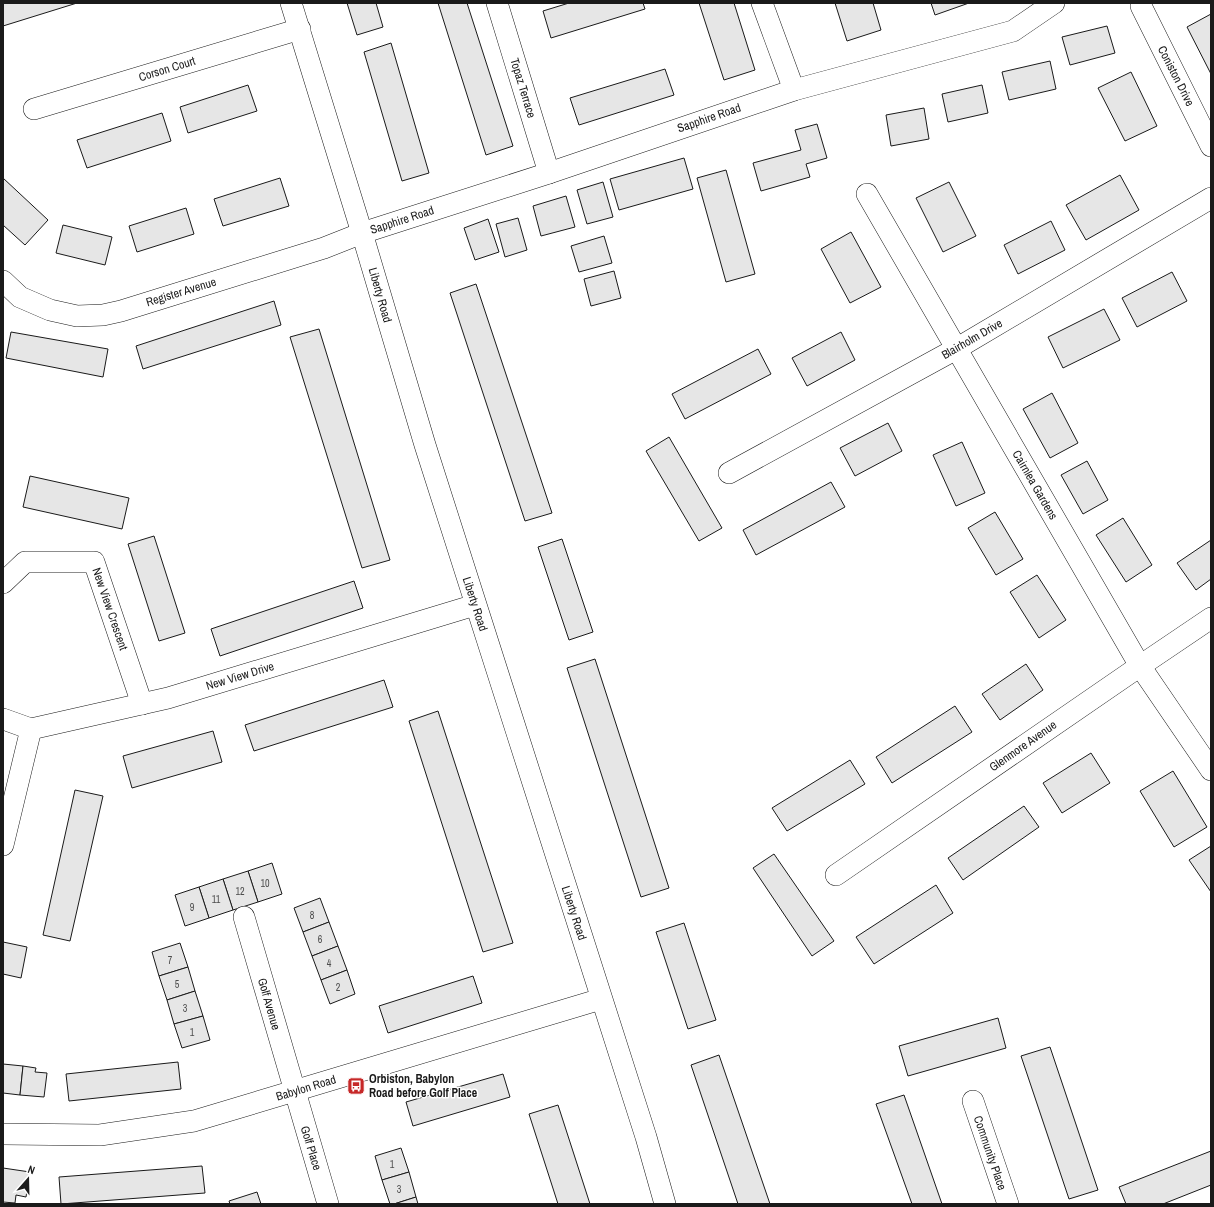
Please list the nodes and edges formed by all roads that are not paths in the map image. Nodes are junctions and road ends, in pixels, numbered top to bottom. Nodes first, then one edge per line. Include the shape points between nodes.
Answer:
1 (291, 3) edge
2 (498, 3) edge
3 (762, 3) edge
4 (1054, 3) edge
5 (1141, 6) dead end
6 (300, 29) junction
7 (794, 90) junction
8 (34, 109) dead end
9 (1211, 146) edge
10 (549, 173) junction
11 (867, 194) dead end
12 (1211, 198) edge
13 (362, 233) junction
14 (3, 281) edge
15 (956, 349) junction
16 (729, 472) dead end
17 (3, 583) edge
18 (475, 604) junction
19 (1211, 618) edge
20 (1140, 666) junction
21 (142, 704) junction
22 (3, 719) edge
23 (31, 729) junction
24 (1211, 770) edge
25 (3, 845) edge
26 (836, 875) dead end
27 (244, 917) dead end
28 (601, 999) junction
29 (294, 1091) junction
30 (973, 1101) dead end
31 (3, 1134) edge
32 (328, 1204) edge
33 (665, 1204) edge
34 (1008, 1204) edge

1 - 6 street, Liberty Road
2 - 10 street, Topaz Terrace
3 - 7 street
4 - 7 street, Sapphire Road via 1013,31
5 - 9 street, Coniston Drive
6 - 8 street, Corson Court
6 - 13 street, Liberty Road
7 - 10 street, Sapphire Road
10 - 13 street, Sapphire Road
11 - 15 street, Cairnlea Gardens
12 - 15 street, Blairholm Drive
13 - 14 street, Register Avenue via 324,248 103,315 77,316 50,310 20,297
13 - 18 street, Liberty Road
15 - 16 street, Blairholm Drive
15 - 20 street, Cairnlea Gardens
17 - 21 street, New View Crescent via 25,562 94,562
18 - 21 street, New View Drive
18 - 28 street, Liberty Road
19 - 20 street, Glenmore Avenue
20 - 24 street, Cairnlea Gardens
20 - 26 street, Glenmore Avenue
21 - 23 street, New View Drive
22 - 23 street
23 - 25 street
27 - 29 street, Golf Avenue
28 - 29 street, Babylon Road
28 - 33 street, Liberty Road
29 - 31 street, Babylon Road via 194,1121 100,1135
29 - 32 street, Golf Place
30 - 34 street, Community Place

